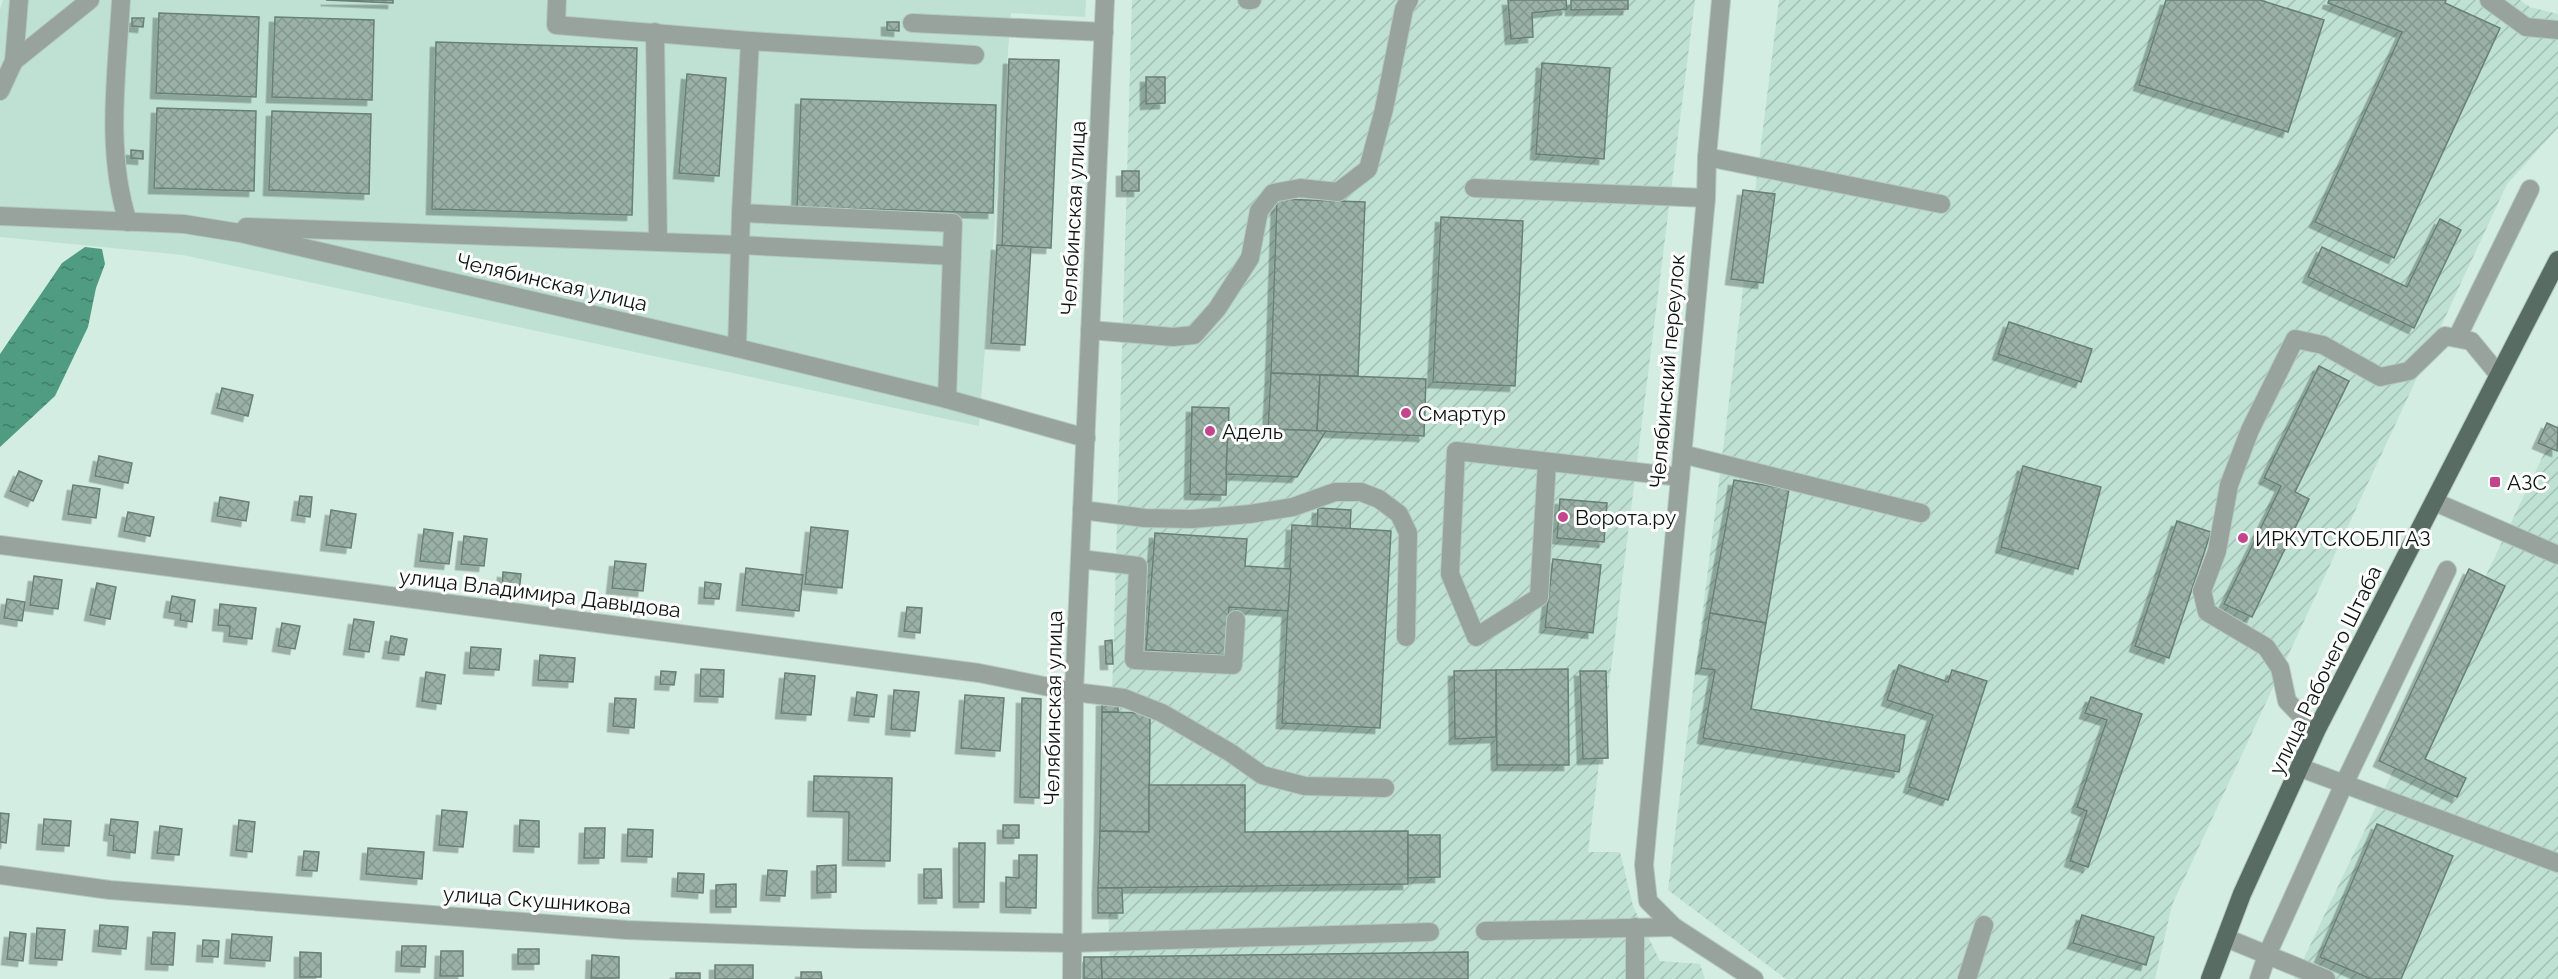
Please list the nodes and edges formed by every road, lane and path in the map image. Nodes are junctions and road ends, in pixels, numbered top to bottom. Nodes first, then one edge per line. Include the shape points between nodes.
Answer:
1 (19, 0) edge
2 (87, 0) edge
3 (122, 0) edge
4 (557, 0) edge
5 (1106, 0) edge
6 (1247, 0) edge
7 (1252, 0) edge
8 (1409, 0) edge
9 (1721, 0) edge
10 (2489, 0) edge
11 (912, 23) dead end
12 (2558, 30) edge
13 (655, 32) junction
14 (1104, 32) junction
15 (750, 40) junction
16 (975, 55) dead end
17 (14, 61) junction
18 (0, 91) edge
19 (1707, 157) junction
20 (1474, 188) dead end
21 (2529, 189) dead end
22 (1706, 198) junction
23 (1941, 204) dead end
24 (741, 213) junction
25 (0, 216) edge
26 (128, 222) junction
27 (184, 224) junction
28 (658, 242) junction
29 (740, 245) junction
30 (952, 256) junction
31 (2558, 260) edge
32 (1090, 330) junction
33 (2457, 338) junction
34 (737, 348) junction
35 (2499, 375) junction
36 (946, 399) junction
37 (1086, 438) junction
38 (1682, 454) junction
39 (1547, 462) junction
40 (1680, 477) junction
41 (2435, 502) junction
42 (1082, 510) junction
43 (1921, 513) dead end
44 (0, 545) edge
45 (2558, 555) edge
46 (1080, 559) junction
47 (2447, 570) dead end
48 (1236, 620) dead end
49 (1406, 637) dead end
50 (1074, 692) junction
51 (2316, 731) junction
52 (2301, 768) junction
53 (2344, 783) junction
54 (1385, 788) dead end
55 (2558, 863) edge
56 (0, 875) edge
57 (1984, 925) dead end
58 (1635, 927) junction
59 (1674, 927) junction
60 (1485, 931) dead end
61 (1430, 932) dead end
62 (2226, 938) junction
63 (1072, 943) junction
64 (2267, 955) junction
65 (1072, 979) edge
66 (1635, 979) edge
67 (1754, 979) edge
68 (1967, 979) edge
69 (2210, 979) edge
70 (2259, 979) edge
71 (2326, 979) edge

1 - 17 street
2 - 17 street
3 - 26 street via 114,139 116,174
4 - 13 street via 556,25
5 - 14 street, Челябинская улица
6 - 7 street
8 - 32 street via 1368,169 1338,192 1300,188 1273,193 1259,211 1250,258 1194,335 1173,337
9 - 19 street, Челябинский переулок
10 - 12 street via 2526,27
11 - 14 street
13 - 15 street
13 - 28 street
14 - 32 street, Челябинская улица
15 - 16 street
15 - 24 street
17 - 18 street
19 - 22 street, Челябинский переулок
19 - 23 street
20 - 22 street
21 - 33 street
22 - 38 street, Челябинский переулок
24 - 29 street
24 - 30 street via 953,223
25 - 26 street, Челябинская улица
26 - 27 street, Челябинская улица
27 - 28 street
27 - 34 street, Челябинская улица via 240,233
28 - 29 street
29 - 30 street
29 - 34 street
30 - 36 street
31 - 35 main road, улица Рабочего Штаба
32 - 37 street, Челябинская улица
33 - 35 street via 2471,341
33 - 51 street via 2445,336 2409,370 2380,377 2323,345 2295,339 2250,430 2229,485 2217,551 2202,591 2207,612 2266,647 2280,668 2287,701
34 - 36 street, Челябинская улица
35 - 41 main road, улица Рабочего Штаба
36 - 37 street, Челябинская улица
37 - 42 street, Челябинская улица
38 - 40 street, Челябинский переулок
38 - 43 street
39 - 39 street via 1456,451 1450,574 1476,637 1539,597
39 - 40 street
40 - 59 street, Челябинский переулок via 1644,865 1648,901
41 - 45 street
41 - 51 main road, улица Рабочего Штаба
42 - 46 street, Челябинская улица
42 - 49 street via 1192,519 1293,507 1335,492 1361,492 1379,499 1399,514 1408,533
44 - 50 street, улица Владимира Давыдова via 979,673
46 - 48 street via 1138,566 1134,660 1233,665
46 - 50 street, Челябинская улица
47 - 53 street
50 - 54 street, улица Владимира Давыдова via 1124,698 1162,713 1262,775 1305,786
50 - 63 street, Челябинская улица
51 - 52 main road, улица Рабочего Штаба
52 - 53 street
52 - 62 main road, улица Рабочего Штаба via 2242,894
53 - 55 street
53 - 64 street
56 - 63 street, улица Скушникова via 110,890 627,930
57 - 68 street
58 - 59 street
58 - 60 street
58 - 66 street
59 - 67 street, Челябинский переулок
61 - 63 street, улица Скушникова
62 - 64 street
62 - 69 main road, улица Рабочего Штаба
63 - 65 street, Челябинская улица
64 - 70 street
64 - 71 street

